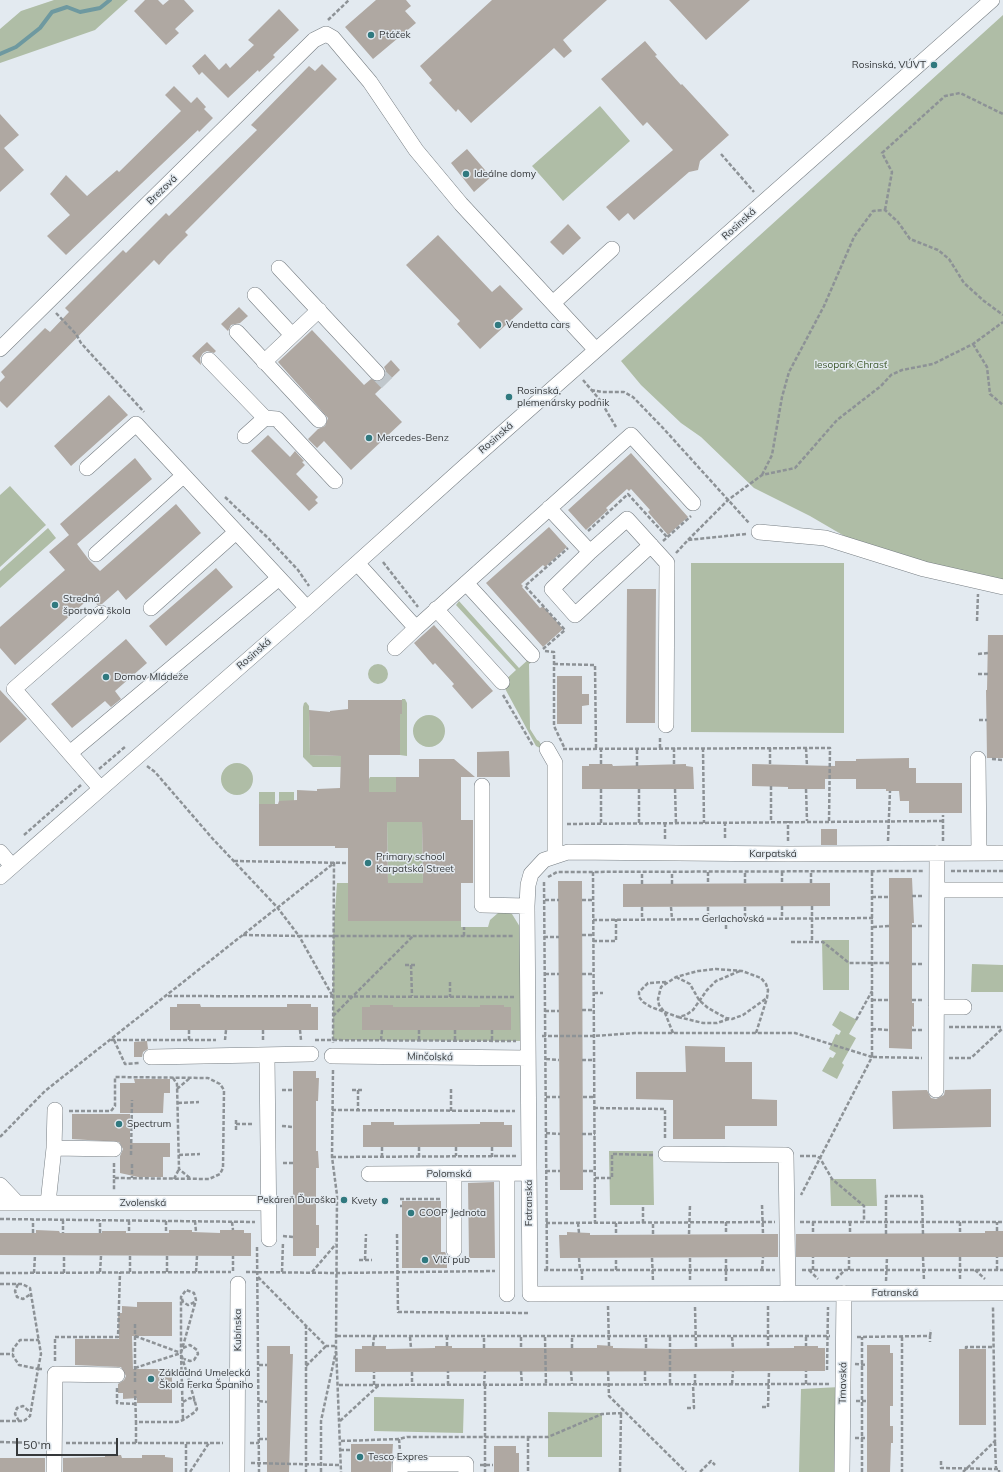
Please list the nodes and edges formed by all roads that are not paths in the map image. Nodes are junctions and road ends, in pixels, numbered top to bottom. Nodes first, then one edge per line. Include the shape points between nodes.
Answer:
1 (986, 2) edge
2 (612, 249) dead end
3 (279, 268) dead end
4 (255, 295) dead end
5 (553, 303) junction
6 (318, 310) junction
7 (237, 332) dead end
8 (292, 335) junction
9 (0, 349) edge
10 (596, 350) junction
11 (209, 360) dead end
12 (264, 362) junction
13 (378, 373) tunnel mouth
14 (265, 418) junction
15 (319, 420) dead end
16 (245, 436) dead end
17 (87, 468) dead end
18 (183, 476) junction
19 (335, 481) dead end
20 (693, 503) dead end
21 (549, 508) junction
22 (236, 532) junction
23 (759, 532) road end
24 (651, 545) junction
25 (590, 552) junction
26 (96, 554) dead end
27 (357, 563) junction
28 (280, 578) junction
29 (466, 583) junction
30 (1003, 587) edge
31 (151, 608) dead end
32 (307, 608) junction
33 (101, 613) dead end
34 (426, 619) junction
35 (394, 648) dead end
36 (532, 655) dead end
37 (501, 686) road end
38 (666, 725) dead end
39 (547, 749) road end
40 (70, 753) junction
41 (978, 759) dead end
42 (482, 786) dead end
43 (100, 788) junction
44 (0, 852) edge
45 (940, 853) junction
46 (979, 853) junction
47 (1003, 853) edge
48 (550, 857) junction
49 (12, 866) junction
50 (0, 877) edge
51 (937, 890) junction
52 (1003, 890) edge
53 (527, 906) junction
54 (936, 1007) junction
55 (964, 1007) dead end
56 (311, 1045) road end
57 (267, 1056) junction
58 (332, 1056) road end
59 (151, 1058) road end
60 (528, 1058) junction
61 (936, 1090) dead end
62 (55, 1110) road end
63 (54, 1148) junction
64 (114, 1149) dead end
65 (666, 1154) road end
66 (529, 1173) junction
67 (369, 1174) dead end
68 (454, 1174) junction
69 (506, 1174) junction
70 (0, 1185) edge
71 (0, 1203) edge
72 (17, 1203) junction
73 (48, 1203) junction
74 (268, 1203) junction
75 (269, 1239) dead end
76 (454, 1250) dead end
77 (235, 1278) road end
78 (788, 1293) junction
79 (844, 1293) junction
80 (507, 1294) dead end
81 (998, 1299) edge
82 (117, 1375) road end
83 (243, 1468) edge
84 (54, 1472) edge
85 (400, 1472) edge
86 (466, 1472) edge
87 (842, 1472) edge

1 - 10 street, Rosinská
2 - 5 street
3 - 6 street
4 - 8 street
5 - 9 street, Brezová via 461,204 416,150 370,82 333,38 326,34 314,40
5 - 10 street
6 - 8 street
6 - 13 street
7 - 12 street
8 - 12 street
10 - 27 street, Rosinská
11 - 14 street
12 - 15 street
14 - 16 street
14 - 19 street via 277,419
17 - 18 street via 136,424
18 - 22 street
18 - 26 street
20 - 21 street via 631,435
21 - 25 street
21 - 29 street
22 - 28 street
22 - 31 street
23 - 30 street via 824,538 924,569
24 - 25 street via 627,519
24 - 25 street via 574,615 552,589
24 - 38 street via 667,563
27 - 32 street, Rosinská
27 - 34 street
28 - 32 street
28 - 40 street
29 - 34 street
29 - 36 street
32 - 43 street, Rosinská
33 - 40 street via 14,689
34 - 35 street
34 - 37 street
39 - 48 street via 554,763 555,824
40 - 43 street
41 - 46 street
42 - 53 street via 482,905
43 - 49 street, Rosinská
44 - 49 street
45 - 46 street, Karpatská
45 - 48 street, Karpatská via 568,852
45 - 51 street
46 - 47 street, Karpatská
48 - 53 street, Fatranská via 531,874
49 - 50 street, Rosinská
51 - 52 street
51 - 54 street
53 - 60 street, Fatranská
54 - 55 street
54 - 61 street
56 - 57 street
57 - 59 street
57 - 74 street
58 - 60 street, Minčolská
60 - 66 street, Fatranská
62 - 63 street
63 - 64 street
63 - 73 street
65 - 78 street via 786,1156
66 - 69 street, Polomská
66 - 78 street, Fatranská via 530,1294
67 - 68 street, Polomská
68 - 69 street, Polomská
68 - 76 street
69 - 80 street
70 - 72 street
71 - 72 street, Zvolenská
72 - 73 street, Zvolenská
73 - 74 street, Zvolenská
74 - 75 street
77 - 83 street, Kubínska
78 - 79 street, Fatranská
79 - 81 street, Fatranská via 960,1293
79 - 87 street, Trnavská
82 - 84 street via 87,1372 55,1374
85 - 86 street via 400,1464 466,1464

